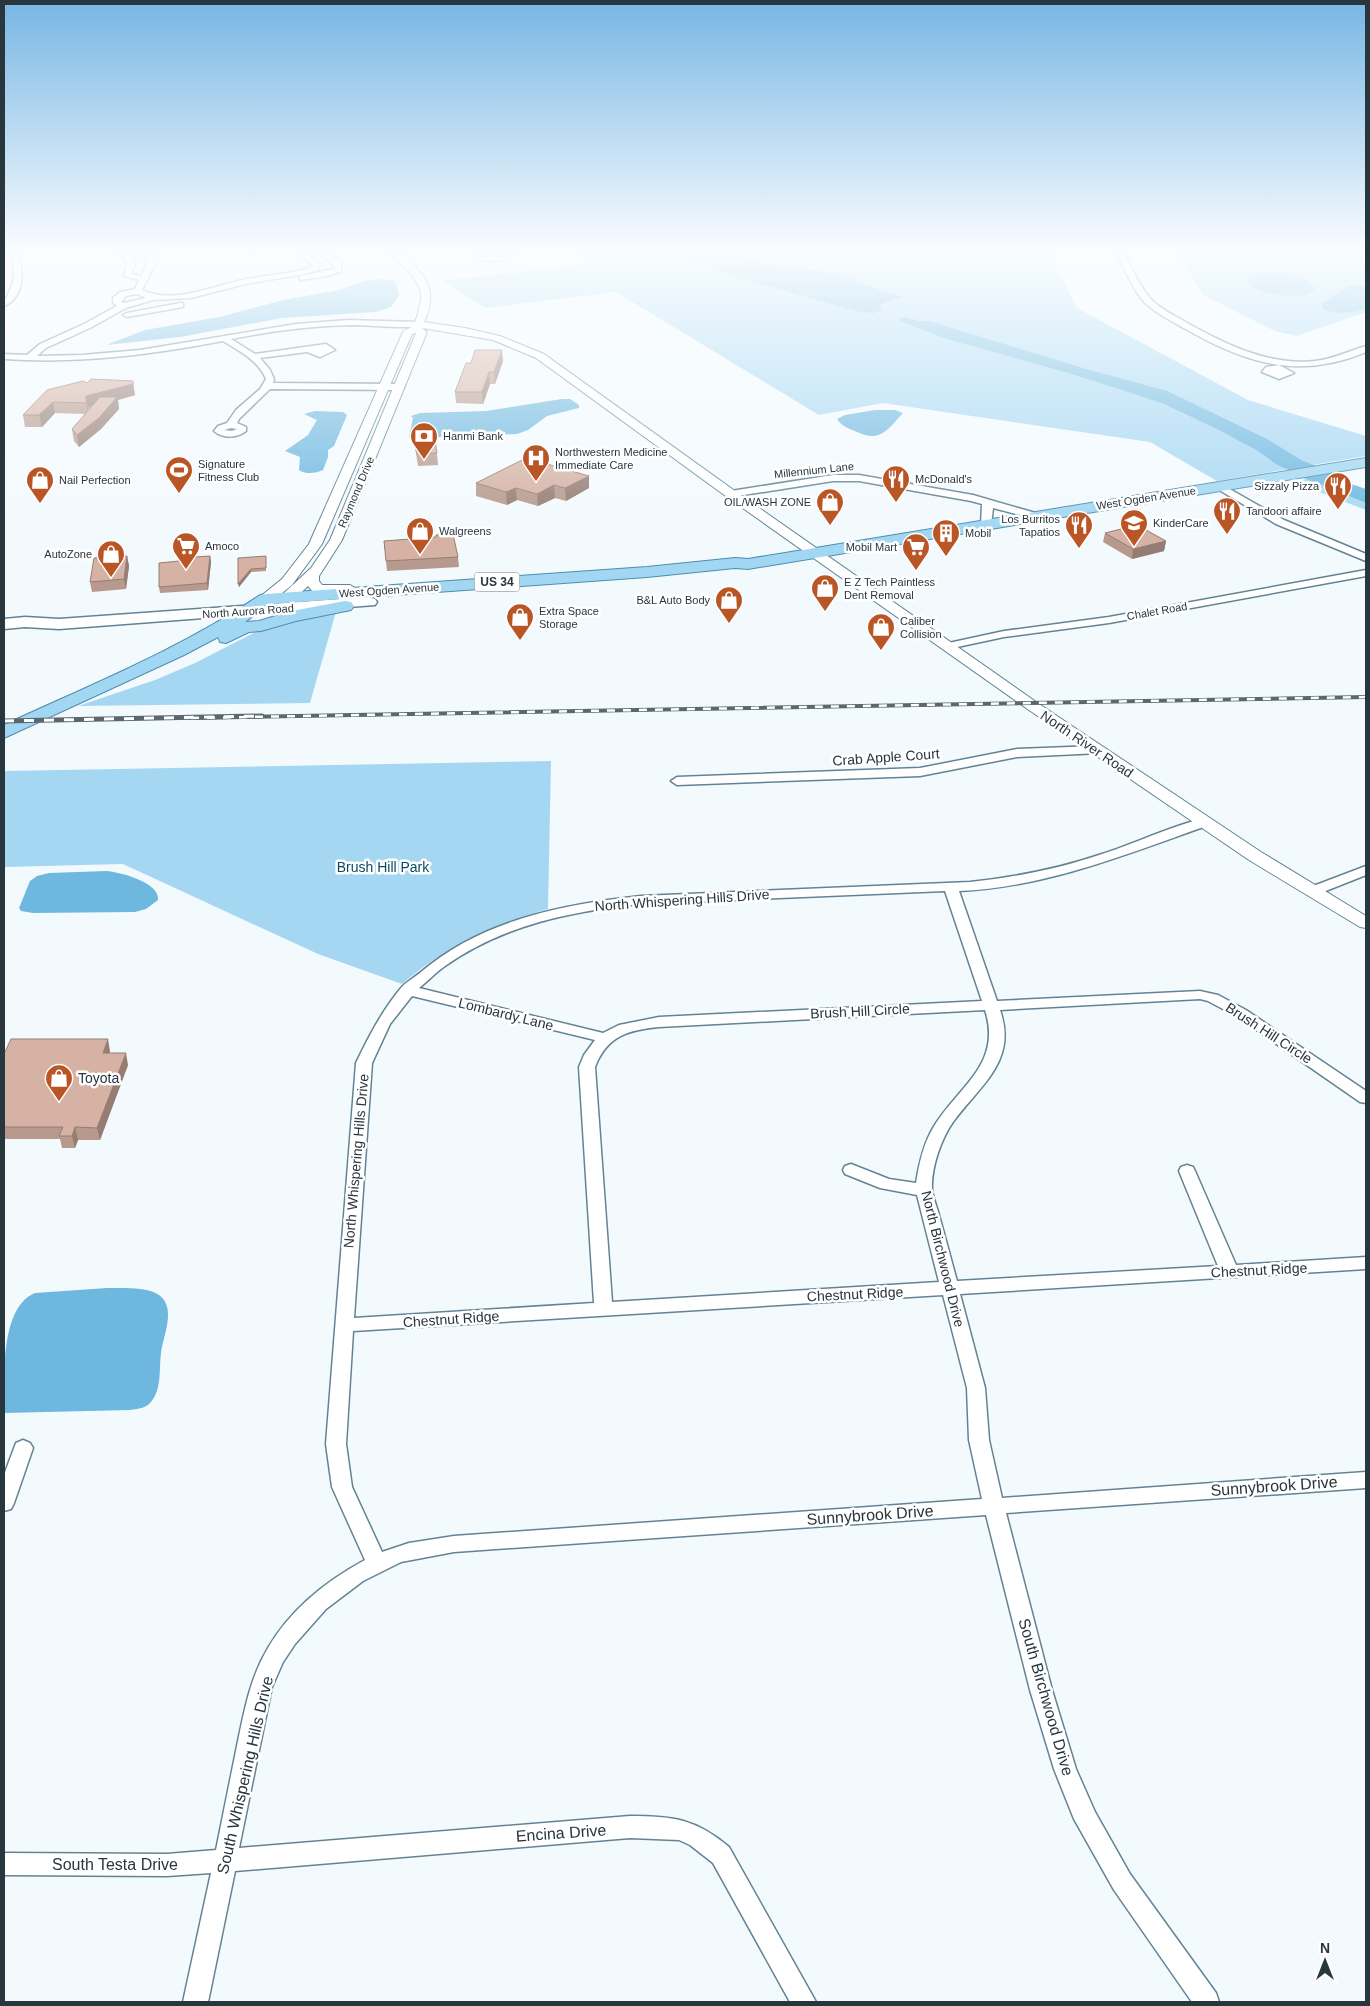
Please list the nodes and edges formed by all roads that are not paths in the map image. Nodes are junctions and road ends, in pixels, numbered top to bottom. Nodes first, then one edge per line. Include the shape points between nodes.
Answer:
1 (42, 347) edge
2 (173, 347) edge
3 (236, 347) edge
4 (402, 347) edge
5 (416, 347) edge
6 (518, 347) edge
7 (1229, 347) edge
8 (311, 348) dead end
9 (1366, 349) edge
10 (4, 357) edge
11 (251, 357) junction
12 (29, 358) junction
13 (268, 386) junction
14 (384, 387) junction
15 (400, 387) junction
16 (231, 426) dead end
17 (1366, 462) edge
18 (1219, 486) junction
19 (731, 494) junction
20 (987, 502) junction
21 (1035, 516) junction
22 (986, 525) junction
23 (816, 553) junction
24 (1366, 558) edge
25 (748, 564) junction
26 (1366, 573) edge
27 (312, 576) junction
28 (374, 596) junction
29 (470, 596) joint
30 (288, 597) junction
31 (270, 604) junction
32 (248, 619) junction
33 (25, 622) junction
34 (4, 624) edge
35 (948, 646) junction
36 (4, 732) edge
37 (1096, 750) junction
38 (677, 781) dead end
39 (1204, 822) junction
40 (1366, 870) edge
41 (950, 886) junction
42 (1313, 891) junction
43 (1366, 923) edge
44 (408, 990) junction
45 (990, 1005) junction
46 (605, 1038) junction
47 (1366, 1098) edge
48 (851, 1170) dead end
49 (1187, 1171) dead end
50 (924, 1190) junction
51 (1366, 1263) edge
52 (1230, 1272) junction
53 (950, 1288) junction
54 (603, 1309) junction
55 (344, 1325) junction
56 (23, 1448) dead end
57 (1366, 1480) edge
58 (4, 1503) edge
59 (994, 1506) junction
60 (377, 1564) junction
61 (225, 1861) junction
62 (4, 1864) edge
63 (196, 2002) edge
64 (804, 2002) edge
65 (1207, 2002) edge

1 - 12 street
2 - 12 street via 129,354
3 - 11 street
4 - 14 street, Raymond Drive
5 - 15 street, Raymond Drive
6 - 19 street, North River Road via 538,355
7 - 9 street via 1280,365 1329,362
8 - 11 street
10 - 12 street
11 - 13 street via 267,372
13 - 14 street
13 - 16 street via 234,417
14 - 15 street
14 - 31 street, Raymond Drive via 315,544
15 - 27 street, Raymond Drive via 336,540
17 - 18 main road, West Ogden Avenue / US 34
18 - 21 main road, West Ogden Avenue / US 34
18 - 24 street via 1287,525
19 - 20 street, Millennium Lane via 851,477
19 - 23 street, North River Road
20 - 21 street, Millennium Lane
20 - 22 street
21 - 22 main road, West Ogden Avenue / US 34
22 - 23 main road, West Ogden Avenue / US 34
23 - 25 main road, West Ogden Avenue / US 34
23 - 35 street, North River Road
25 - 28 main road, West Ogden Avenue / US 34 via 734,562
25 - 29 main road, West Ogden Avenue / US 34 via 742,570 678,579
26 - 35 street, Chalet Road
27 - 28 street via 312,582 318,589 362,589
27 - 30 street, Raymond Drive
28 - 29 main road, North Aurora Road
28 - 30 main road, West Ogden Avenue / US 34
28 - 31 main road, North Aurora Road
28 - 32 main road, West Ogden Avenue / US 34 via 261,626
30 - 31 main road, West Ogden Avenue / US 34
31 - 32 main road, West Ogden Avenue / US 34
31 - 33 main road, North Aurora Road via 54,615
32 - 33 main road, North Aurora Road
32 - 36 main road, West Ogden Avenue / US 34 via 193,656 122,688 56,708
33 - 34 main road, North Aurora Road
35 - 37 street, North River Road
37 - 38 street, Crab Apple Court via 1017,754 920,772
37 - 39 street, North River Road
39 - 41 street, North Whispering Hills Drive via 1050,874 1005,882
39 - 42 street, North River Road
40 - 42 street
41 - 44 street, North Whispering Hills Drive via 641,900 582,907 524,922 484,938 443,960
41 - 45 street, North Birchwood Drive
42 - 43 street, North River Road
44 - 46 street, Lombardy Lane
44 - 55 street, North Whispering Hills Drive via 397,1000 378,1030 364,1063
45 - 46 street, Brush Hill Circle via 659,1022 622,1029
45 - 47 street, Brush Hill Circle via 1201,990 1241,1013
45 - 50 street, North Birchwood Drive via 996,1020 998,1041 995,1053 988,1067 940,1128 926,1168
46 - 54 street, Brush Hill Circle via 595,1048 586,1072
48 - 50 street via 886,1184
49 - 52 street
50 - 53 street, North Birchwood Drive
51 - 52 street, Chestnut Ridge
52 - 53 street, Chestnut Ridge
53 - 54 street, Chestnut Ridge
53 - 59 street, North Birchwood Drive via 976,1388 980,1440
54 - 55 street, Chestnut Ridge
55 - 60 street, North Whispering Hills Drive via 336,1444 348,1506
56 - 58 street
57 - 59 street, Sunnybrook Drive
59 - 60 street, Sunnybrook Drive via 454,1544 395,1555
59 - 65 street, South Birchwood Drive via 1057,1746 1086,1819 1122,1882
60 - 61 street, South Whispering Hills Drive via 364,1569 315,1606 284,1639 266,1674
61 - 62 street, South Testa Drive via 167,1865
61 - 63 street, South Whispering Hills Drive
61 - 64 street, Encina Drive via 630,1827 670,1827 687,1831 704,1839 721,1855

